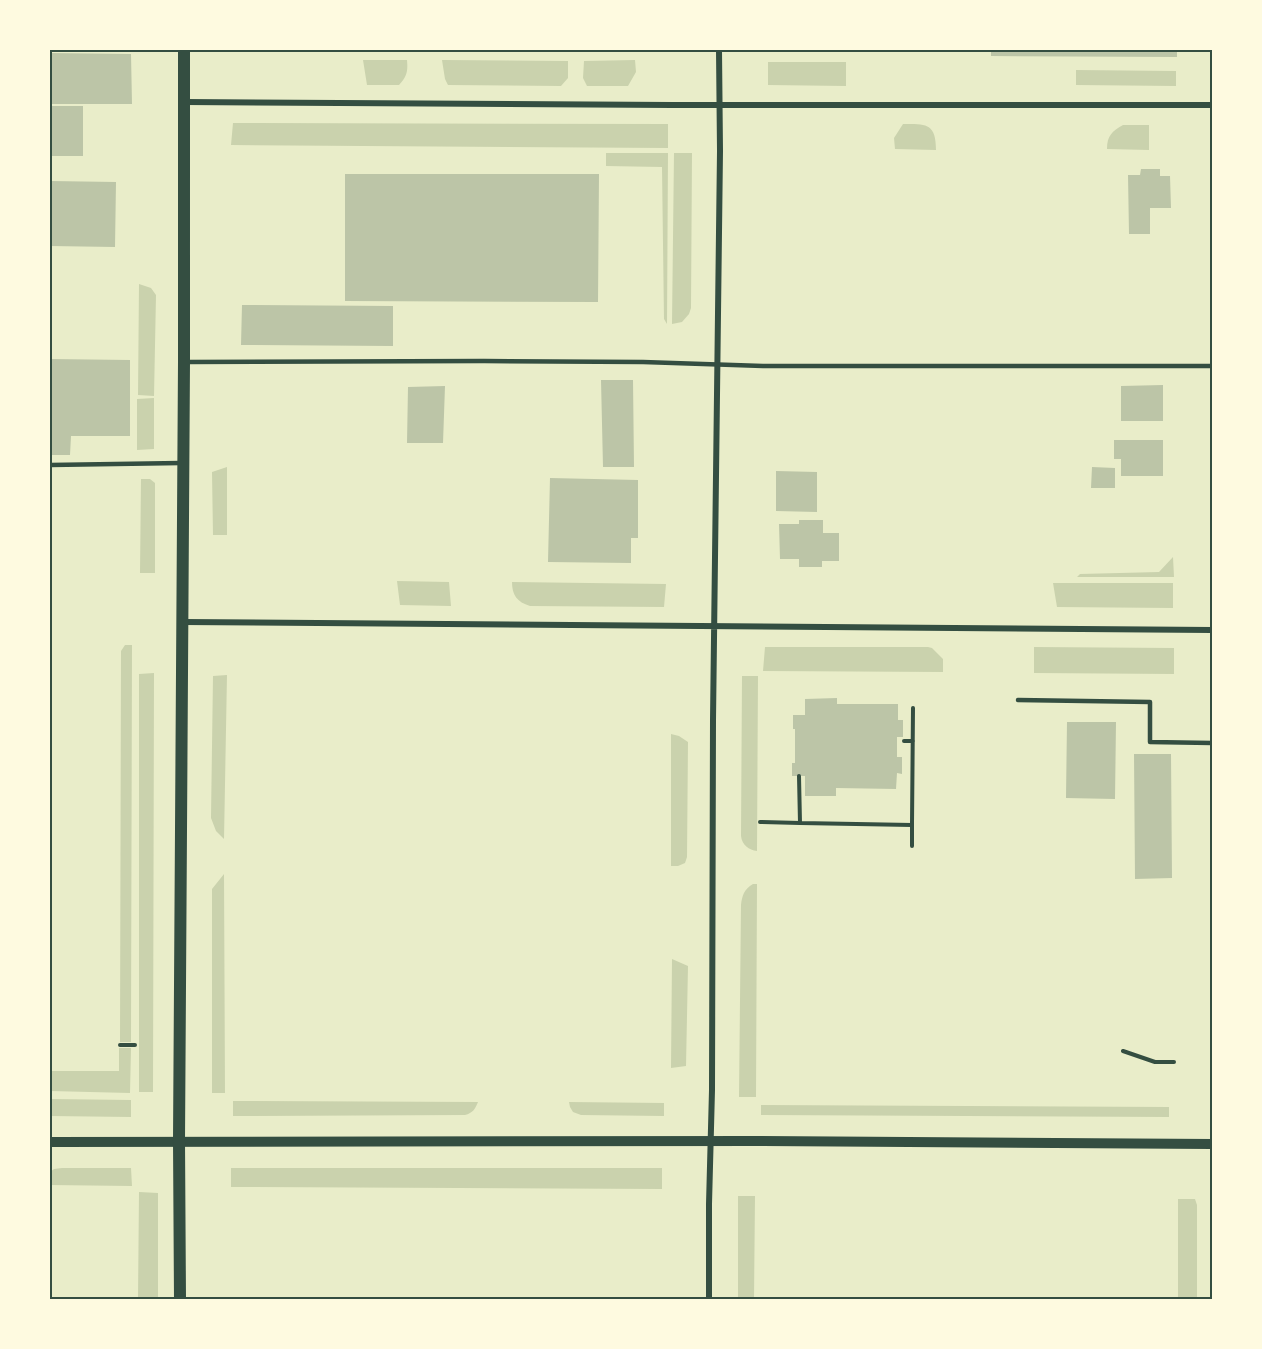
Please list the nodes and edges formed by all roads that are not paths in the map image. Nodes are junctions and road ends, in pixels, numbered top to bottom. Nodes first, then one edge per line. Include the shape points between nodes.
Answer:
1 (184, 50) edge
2 (720, 50) edge
3 (184, 102) junction
4 (719, 104) junction
5 (1212, 105) edge
6 (184, 362) junction
7 (717, 364) junction
8 (1212, 366) edge
9 (184, 464) junction
10 (50, 465) edge
11 (182, 622) junction
12 (715, 627) junction
13 (1212, 630) edge
14 (1018, 700) dead end
15 (1212, 743) edge
16 (179, 1141) junction
17 (50, 1142) edge
18 (711, 1142) junction
19 (1212, 1144) edge
20 (180, 1299) edge
21 (709, 1299) edge

1 - 3 main road
2 - 4 street
3 - 4 street
3 - 6 main road
4 - 5 street
4 - 7 street
6 - 7 lane
6 - 9 main road
7 - 8 lane
7 - 12 street
9 - 10 lane
9 - 11 main road
11 - 12 street
11 - 16 main road
12 - 13 street
12 - 18 street
14 - 15 lane via 1150,702 1150,742
16 - 17 street
16 - 18 street
16 - 20 main road
18 - 19 street
18 - 21 street

